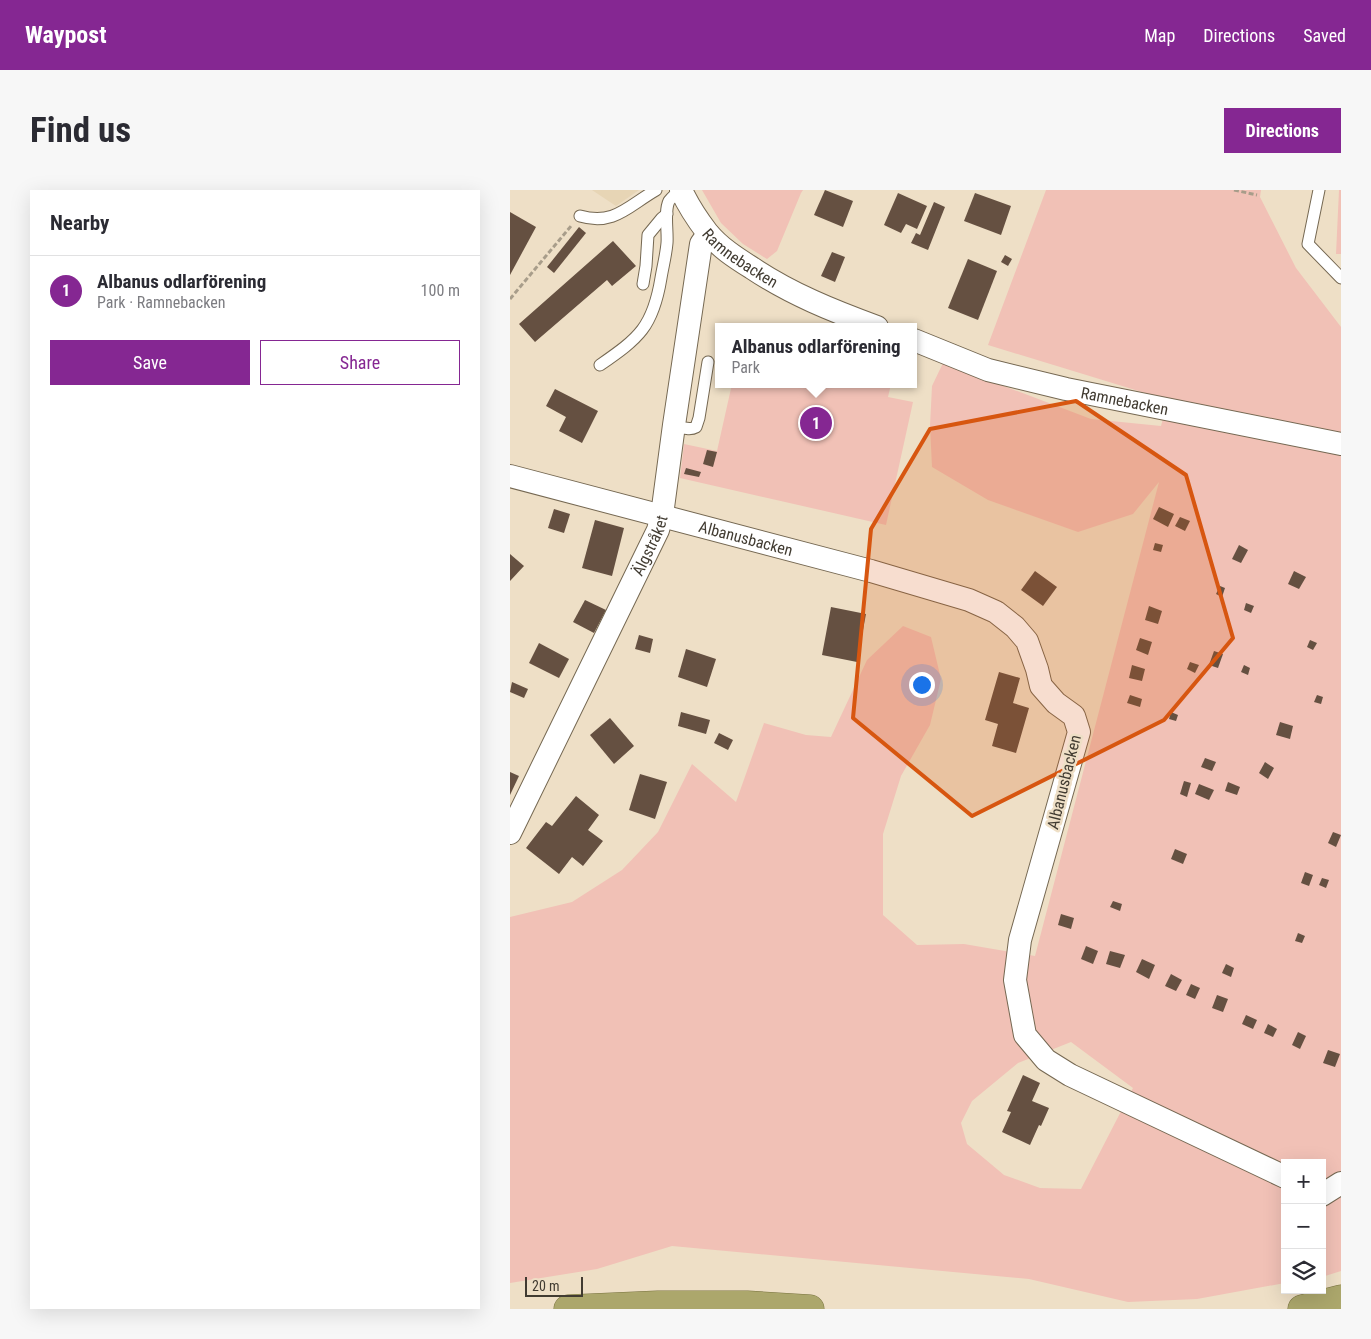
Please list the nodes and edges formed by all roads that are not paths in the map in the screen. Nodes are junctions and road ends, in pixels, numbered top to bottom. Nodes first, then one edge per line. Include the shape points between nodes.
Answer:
1 (656, 190) edge
2 (680, 190) edge
3 (1319, 190) edge
4 (667, 214) junction
5 (580, 216) road end
6 (708, 234) junction
7 (1341, 278) edge
8 (643, 284) dead end
9 (866, 323) edge
10 (917, 341) edge
11 (708, 362) dead end
12 (600, 365) dead end
13 (674, 425) junction
14 (1341, 444) edge
15 (510, 476) edge
16 (662, 515) junction
17 (510, 833) edge
18 (1281, 1176) edge
19 (1341, 1183) edge
20 (1326, 1192) edge
21 (1341, 1299) edge
22 (568, 1309) edge
23 (810, 1309) edge
24 (1302, 1309) edge

1 - 5 lane via 610,218 601,220
2 - 4 lane via 669,201
2 - 6 street, Ramnebacken
3 - 7 lane via 1308,244
4 - 8 lane via 648,235
4 - 12 lane via 667,244 651,318 629,345
6 - 9 street, Ramnebacken via 736,258 778,285
6 - 13 street, Älgstråket via 701,244
10 - 14 street, Ramnebacken via 988,370 1066,389
11 - 13 lane via 696,427 686,429
13 - 16 street, Älgstråket
15 - 16 street, Albanusbacken
16 - 17 street, Älgstråket via 654,538
16 - 18 street, Albanusbacken via 874,571 969,600 996,612 1015,627 1027,641 1042,686 1056,703 1074,716 1078,732 1020,940 1015,980 1025,1035 1046,1060 1070,1075
19 - 20 street
21 - 24 highway
22 - 23 highway via 747,1305

